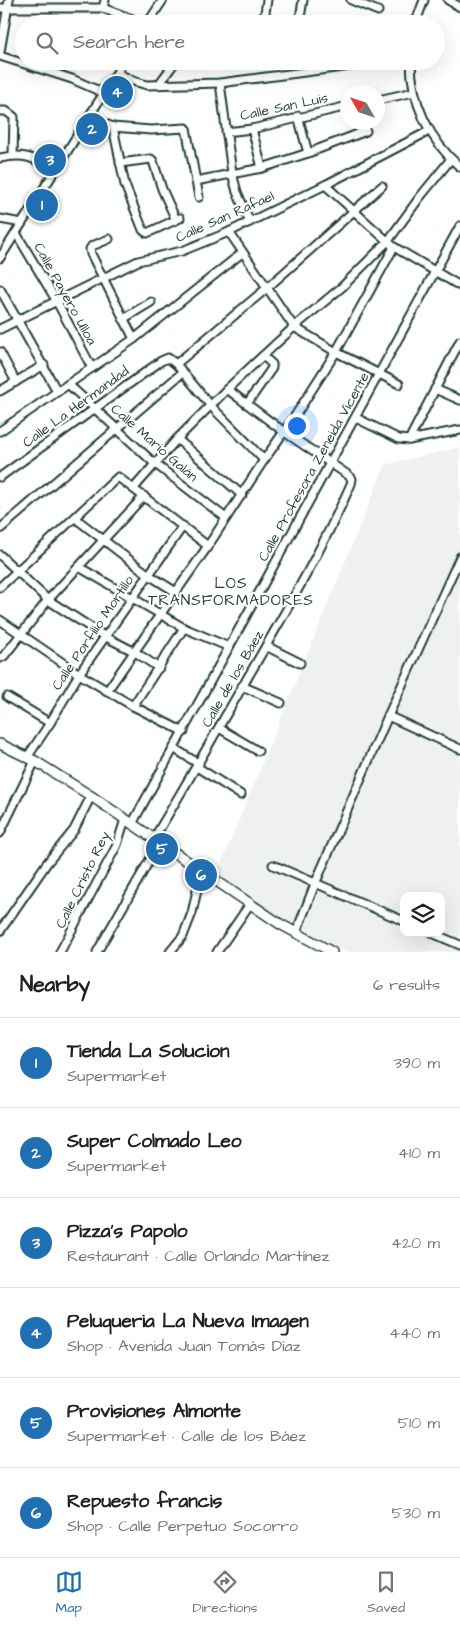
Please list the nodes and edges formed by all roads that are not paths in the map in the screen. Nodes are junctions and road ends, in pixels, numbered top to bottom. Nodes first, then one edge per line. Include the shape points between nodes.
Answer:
1 (9, 0) edge
2 (162, 0) edge
3 (267, 0) edge
4 (303, 0) edge
5 (351, 0) edge
6 (424, 0) edge
7 (448, 0) edge
8 (104, 4) edge
9 (460, 6) edge
10 (0, 8) edge
11 (9, 8) junction
12 (378, 11) dead end
13 (127, 15) edge
14 (152, 15) edge
15 (266, 15) edge
16 (300, 15) edge
17 (418, 15) edge
18 (0, 54) edge
19 (15, 59) edge
20 (46, 70) edge
21 (119, 70) edge
22 (169, 70) edge
23 (329, 70) edge
24 (411, 70) edge
25 (117, 73) junction
26 (220, 83) junction
27 (159, 84) junction
28 (414, 92) junction
29 (104, 93) junction
30 (385, 98) edge
31 (340, 108) edge
32 (0, 111) edge
33 (298, 116) junction
34 (89, 117) junction
35 (113, 127) junction
36 (252, 129) junction
37 (429, 130) junction
38 (366, 131) dead end
39 (226, 132) junction
40 (308, 153) junction
41 (13, 155) junction
42 (0, 158) edge
43 (451, 159) junction
44 (120, 163) junction
45 (460, 167) edge
46 (262, 168) junction
47 (54, 172) junction
48 (232, 173) junction
49 (196, 181) junction
50 (325, 185) junction
51 (382, 186) dead end
52 (199, 197) dead end
53 (354, 210) junction
54 (0, 220) edge
55 (250, 222) junction
56 (22, 223) junction
57 (460, 226) edge
58 (229, 232) junction
59 (16, 233) junction
60 (110, 239) dead end
61 (388, 241) junction
62 (3, 248) edge
63 (394, 248) junction
64 (242, 252) junction
65 (0, 258) edge
66 (434, 271) junction
67 (102, 278) junction
68 (460, 286) edge
69 (267, 288) junction
70 (0, 289) edge
71 (56, 300) junction
72 (151, 302) dead end
73 (123, 319) junction
74 (18, 320) junction
75 (294, 327) junction
76 (0, 328) edge
77 (134, 339) junction
78 (460, 341) edge
79 (0, 352) edge
80 (336, 352) junction
81 (262, 356) junction
82 (176, 364) junction
83 (44, 365) junction
84 (92, 368) junction
85 (182, 373) junction
86 (379, 375) junction
87 (16, 382) junction
88 (68, 384) junction
89 (399, 384) dead end
90 (435, 389) junction
91 (227, 390) junction
92 (0, 391) edge
93 (57, 391) junction
94 (460, 400) edge
95 (247, 404) junction
96 (210, 406) junction
97 (96, 409) junction
98 (356, 418) junction
99 (116, 428) junction
100 (460, 430) edge
101 (0, 431) edge
102 (283, 431) junction
103 (177, 439) junction
104 (409, 440) junction
105 (264, 460) junction
106 (330, 462) junction
107 (154, 463) junction
108 (0, 477) edge
109 (134, 488) junction
110 (242, 495) junction
111 (144, 496) junction
112 (74, 518) junction
113 (226, 518) junction
114 (183, 526) junction
115 (0, 530) edge
116 (104, 540) junction
117 (208, 546) junction
118 (0, 555) edge
119 (460, 557) edge
120 (79, 566) junction
121 (17, 570) junction
122 (149, 575) junction
123 (0, 587) edge
124 (176, 592) junction
125 (131, 598) junction
126 (48, 600) junction
127 (161, 614) junction
128 (0, 620) edge
129 (184, 628) junction
130 (21, 633) junction
131 (104, 636) junction
132 (266, 646) junction
133 (229, 647) junction
134 (135, 652) junction
135 (0, 658) edge
136 (300, 663) dead end
137 (159, 668) junction
138 (78, 674) junction
139 (242, 686) junction
140 (107, 690) junction
141 (7, 697) dead end
142 (282, 703) dead end
143 (133, 706) junction
144 (388, 716) junction
145 (50, 723) junction
146 (219, 728) junction
147 (184, 732) junction
148 (0, 744) edge
149 (174, 749) junction
150 (460, 749) edge
151 (258, 751) dead end
152 (31, 758) junction
153 (198, 766) junction
154 (240, 795) dead end
155 (91, 796) junction
156 (128, 822) junction
157 (0, 832) edge
158 (157, 840) junction
159 (273, 865) dead end
160 (206, 873) junction
161 (315, 884) junction
162 (250, 904) junction
163 (400, 919) edge
164 (0, 931) edge
165 (296, 933) junction
166 (441, 937) edge
167 (460, 945) edge
168 (60, 952) edge
169 (97, 952) edge
170 (170, 952) edge
171 (217, 952) edge
172 (332, 952) edge

1 - 11 street
2 - 14 street
3 - 15 street
4 - 16 street
5 - 12 street
6 - 17 street
7 - 9 street
8 - 11 street
8 - 13 street
10 - 11 street
11 - 18 street
18 - 19 street
20 - 29 street
21 - 25 street
22 - 27 street
23 - 26 street
24 - 28 street
25 - 27 street via 147,85
25 - 29 street
26 - 27 street
26 - 39 street
28 - 30 street
28 - 37 street
29 - 34 street
31 - 33 street, Calle San Luis
32 - 41 street via 14,117
33 - 36 street, Calle San Luis
33 - 40 street
34 - 35 street
34 - 47 street
35 - 44 street
35 - 49 street via 186,128
36 - 39 street, Calle San Luis
36 - 46 street
37 - 43 street
37 - 50 street, Calle San Rafael
38 - 40 street
39 - 48 street
40 - 46 street
41 - 42 street
41 - 47 street via 38,160
43 - 45 street
43 - 61 street
44 - 44 street via 143,230 147,233 178,219 162,190 151,159
46 - 48 street
47 - 56 street
48 - 49 street
48 - 55 street
49 - 52 street
50 - 53 street
50 - 55 street, Calle San Rafael
51 - 53 street
53 - 61 street
53 - 69 street
54 - 56 street
55 - 58 street, Calle San Rafael
56 - 59 street
57 - 66 street, Calle Profesora Zeneida Vicente
58 - 64 street
58 - 67 street, Calle San Rafael via 182,251 138,261
59 - 62 street
59 - 71 street, Calle Payero Ulloa
60 - 67 street via 90,249
61 - 63 street
61 - 75 street via 342,287
62 - 65 street
63 - 66 street
63 - 80 street
64 - 69 street
64 - 77 street
66 - 68 street
66 - 86 street, Calle Profesora Zeneida Vicente
67 - 71 street, Calle San Rafael
67 - 73 street
69 - 75 street
69 - 82 street
70 - 74 street
71 - 74 street, Calle San Rafael
71 - 84 street, Calle Payero Ulloa
72 - 73 street
73 - 77 street
74 - 76 street, Calle San Rafael
74 - 83 street
75 - 80 street
75 - 81 street
77 - 84 street
78 - 90 street
79 - 87 street
80 - 86 street
80 - 102 street
81 - 91 street
81 - 95 street via 272,364 272,368
82 - 85 street
82 - 97 street, Calle La Hermandad via 168,358 160,361
83 - 87 street
83 - 93 street
84 - 88 street
85 - 96 street
85 - 99 street
86 - 89 street
86 - 98 street, Calle Profesora Zeneida Vicente
87 - 92 street
88 - 93 street
88 - 97 street, Calle Mario Galán
90 - 94 street
90 - 104 street
91 - 95 street, Calle de los Báez
91 - 96 street
93 - 101 street
95 - 102 street, Calle de los Báez
96 - 103 street
96 - 105 street
97 - 99 street, Calle Mario Galán
97 - 108 street, Calle La Hermandad
98 - 104 street via 399,440
98 - 106 street, Calle Profesora Zeneida Vicente
99 - 107 street, Calle Mario Galán
99 - 115 street
100 - 104 street
102 - 105 street
102 - 106 street, Calle de los Báez
103 - 107 street
103 - 110 street
105 - 110 street
106 - 132 street, Calle de los Báez via 352,479 352,484 299,590
106 - 133 street, Calle Profesora Zeneida Vicente
107 - 109 street
107 - 113 street, Calle Mario Galán
109 - 111 street
109 - 112 street via 118,477
110 - 113 street
111 - 114 street
111 - 116 street
112 - 116 street
112 - 121 street
113 - 117 street
114 - 117 street
114 - 122 street, Calle Porfilio Mortillo
116 - 120 street
116 - 122 street
117 - 124 street
118 - 121 street
119 - 144 street
120 - 125 street
120 - 126 street
121 - 123 street
121 - 126 street
122 - 124 street
122 - 125 street, Calle Porfilio Mortillo
124 - 127 street
125 - 127 street
125 - 131 street, Calle Porfilio Mortillo
126 - 130 street
126 - 131 street
127 - 129 street
127 - 134 street
128 - 130 street
129 - 133 street
129 - 137 street
130 - 135 street
130 - 138 street
131 - 134 street
131 - 138 street, Calle Porfilio Mortillo
132 - 136 street
132 - 139 street, Calle de los Báez
133 - 147 street, Calle Profesora Zeneida Vicente
134 - 137 street
134 - 140 street
137 - 143 street
138 - 140 street
138 - 145 street, Calle Porfilio Mortillo
139 - 142 street
139 - 146 street, Calle de los Báez
140 - 143 street
141 - 145 street
143 - 147 street
144 - 150 street
144 - 161 street
145 - 152 street, Calle Porfilio Mortillo
146 - 151 street
146 - 153 street, Calle de los Báez
147 - 149 street, Calle Profesora Zeneida Vicente
148 - 152 main road
149 - 153 street
149 - 156 street, Calle Profesora Zeneida Vicente
152 - 155 main road
152 - 157 street, Calle Porfilio Mortillo
153 - 154 street
153 - 158 street, Calle de los Báez
155 - 156 main road
155 - 164 street via 74,830
156 - 158 main road
156 - 168 street, Calle Cristo Rey
158 - 160 main road
158 - 169 street, Calle de los Báez
159 - 161 street
160 - 162 main road
160 - 170 street via 197,890 184,936
161 - 163 street
161 - 165 street
162 - 165 main road
162 - 171 street
165 - 172 main road
166 - 167 street

